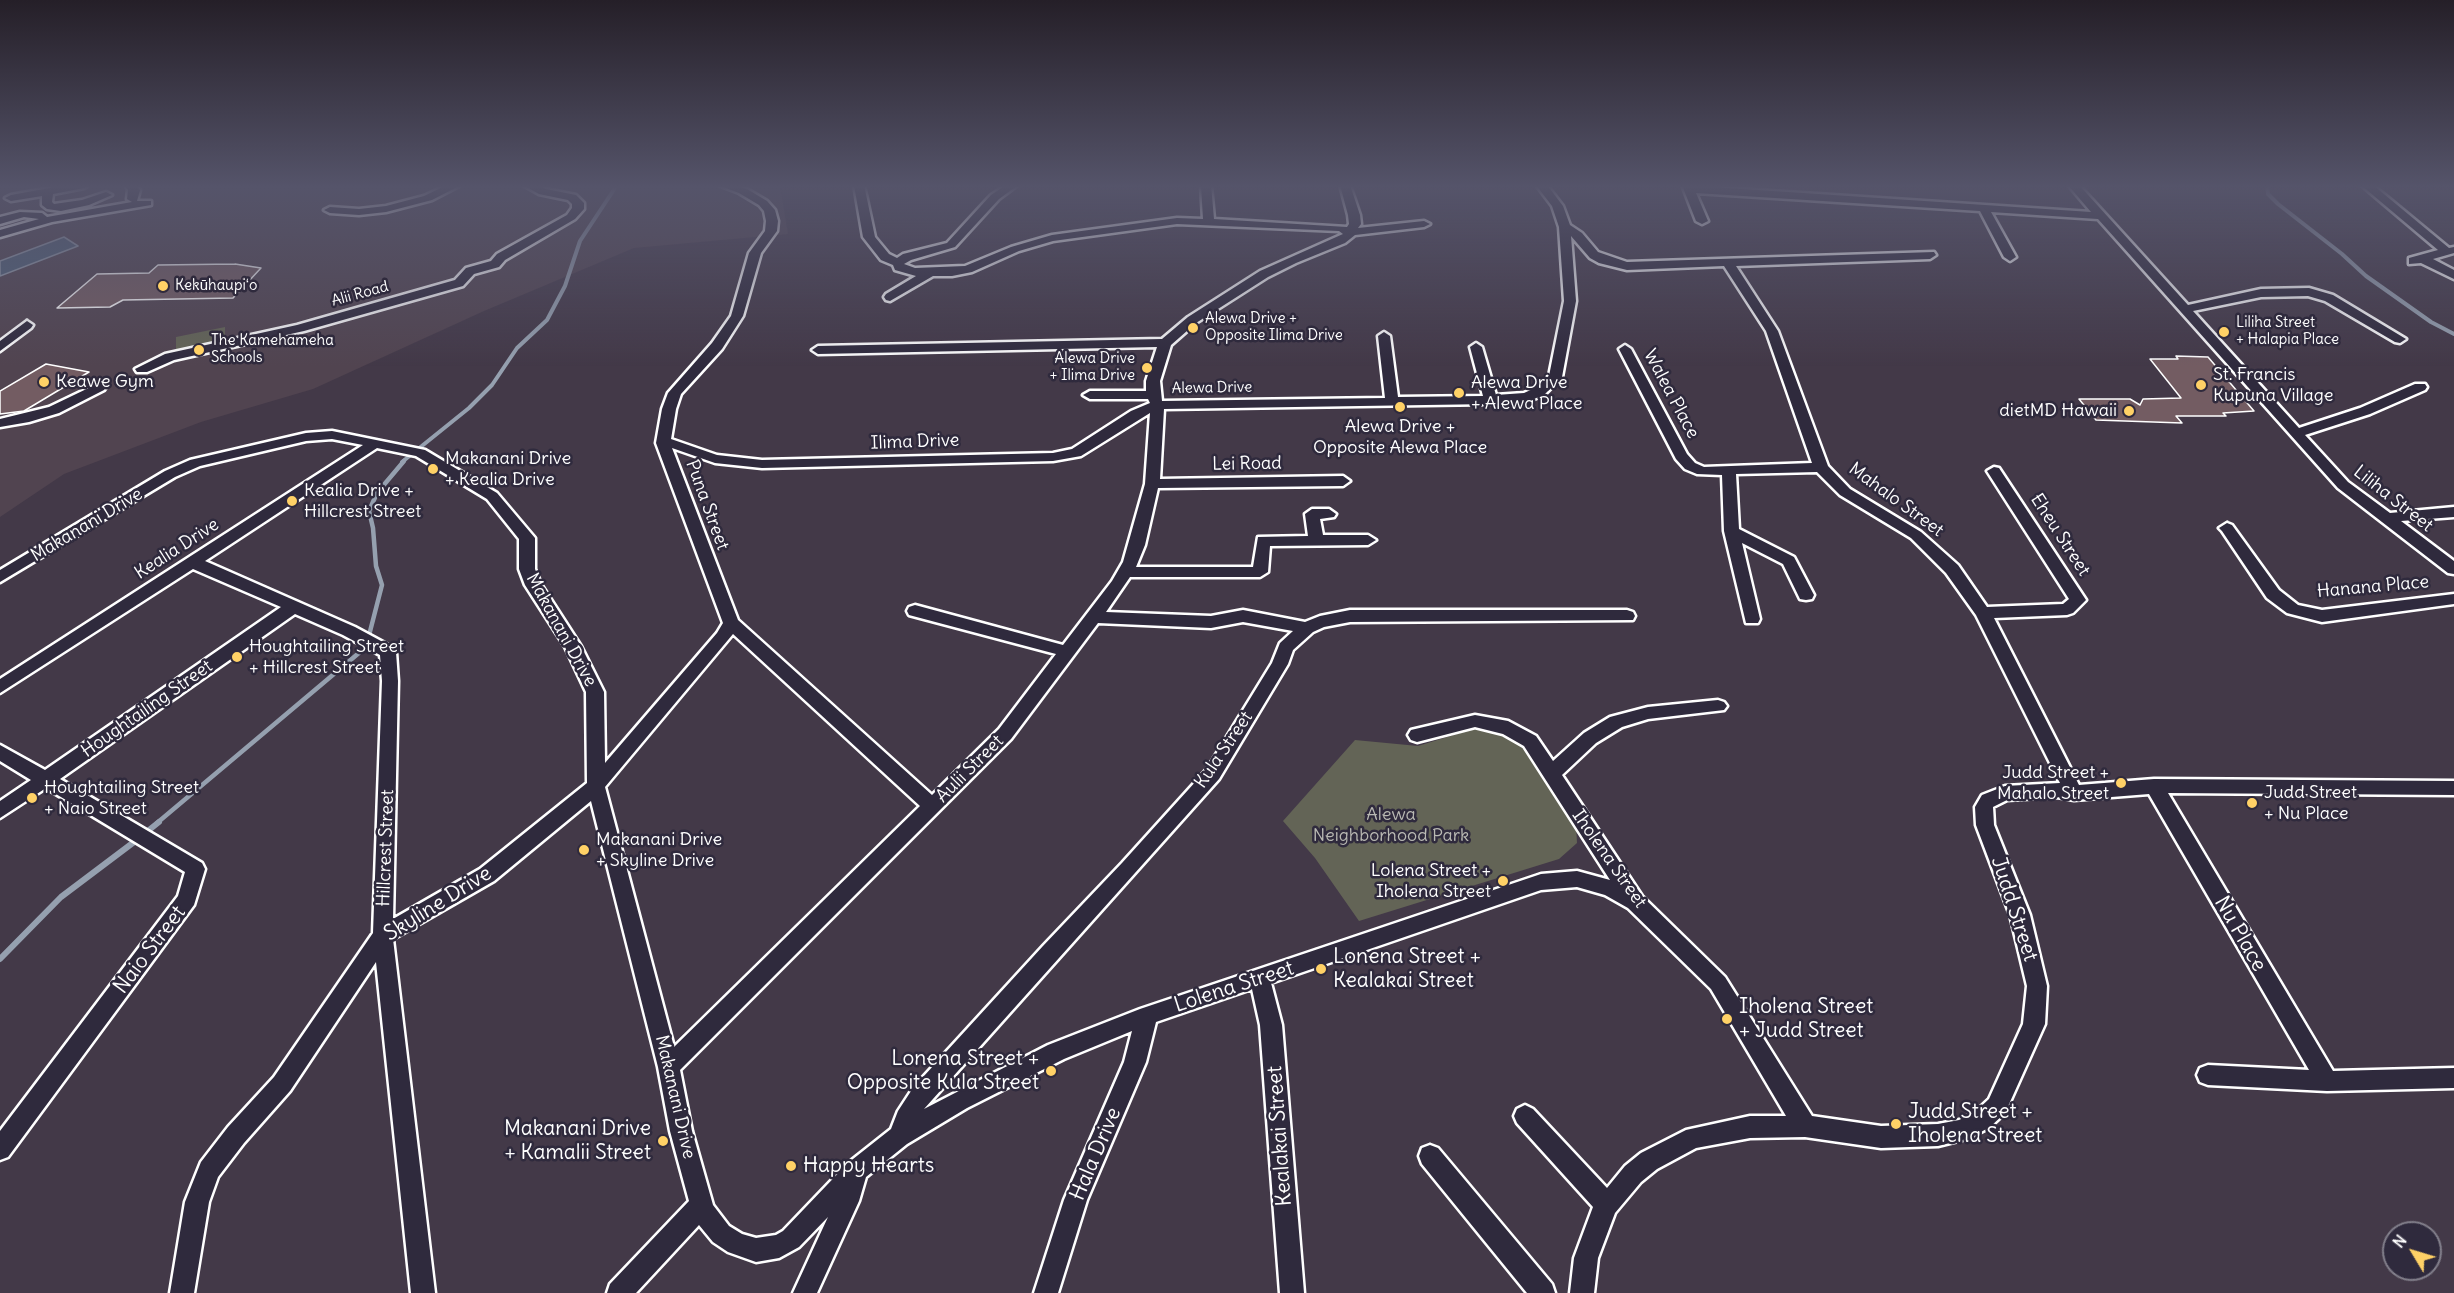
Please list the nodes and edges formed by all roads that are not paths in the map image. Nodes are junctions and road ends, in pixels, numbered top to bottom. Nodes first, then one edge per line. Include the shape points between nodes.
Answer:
1 (521, 245) edge
2 (761, 245) edge
3 (876, 245) edge
4 (950, 245) edge
5 (1027, 245) edge
6 (1330, 245) edge
7 (1566, 245) edge
8 (1586, 245) edge
9 (2004, 245) edge
10 (2129, 245) edge
11 (2450, 251) edge
12 (1930, 255) dead end
13 (2010, 257) dead end
14 (898, 263) junction
15 (1728, 263) junction
16 (930, 272) junction
17 (2454, 275) edge
18 (890, 297) dead end
19 (2186, 309) junction
20 (27, 326) dead end
21 (1384, 336) dead end
22 (2400, 339) dead end
23 (1165, 344) junction
24 (0, 347) edge
25 (1476, 347) dead end
26 (1625, 349) dead end
27 (818, 350) dead end
28 (142, 369) dead end
29 (99, 387) dead end
30 (2420, 387) dead end
31 (1090, 395) dead end
32 (1155, 400) junction
33 (1491, 400) junction
34 (1392, 401) junction
35 (0, 423) edge
36 (2296, 433) junction
37 (376, 443) junction
38 (663, 443) junction
39 (1821, 467) junction
40 (1729, 471) junction
41 (1994, 471) dead end
42 (1343, 481) dead end
43 (1152, 484) junction
44 (2454, 512) edge
45 (1329, 514) dead end
46 (2386, 518) junction
47 (2227, 528) dead end
48 (1732, 531) junction
49 (1368, 540) dead end
50 (1316, 542) junction
51 (192, 562) junction
52 (2454, 569) edge
53 (1125, 572) junction
54 (0, 577) edge
55 (1806, 595) dead end
56 (2454, 599) edge
57 (293, 606) junction
58 (915, 611) dead end
59 (1983, 613) junction
60 (1627, 616) dead end
61 (1094, 617) junction
62 (1752, 619) dead end
63 (730, 623) junction
64 (1307, 628) junction
65 (1069, 652) junction
66 (0, 687) edge
67 (1718, 706) dead end
68 (1418, 735) dead end
69 (0, 752) edge
70 (1552, 773) junction
71 (45, 780) junction
72 (596, 786) junction
73 (2154, 786) junction
74 (2454, 788) edge
75 (2074, 793) junction
76 (933, 807) junction
77 (0, 811) edge
78 (1635, 902) junction
79 (383, 935) junction
80 (1260, 980) junction
81 (1147, 1016) junction
82 (669, 1067) junction
83 (2208, 1075) dead end
84 (2454, 1078) edge
85 (2327, 1082) junction
86 (1525, 1116) dead end
87 (1805, 1125) junction
88 (899, 1136) junction
89 (0, 1149) edge
90 (1430, 1156) dead end
91 (856, 1171) junction
92 (702, 1205) junction
93 (1607, 1205) junction
94 (182, 1293) edge
95 (423, 1293) edge
96 (619, 1293) edge
97 (805, 1293) edge
98 (1046, 1293) edge
99 (1292, 1293) edge
100 (1544, 1293) edge
101 (1582, 1293) edge

1 - 28 street, Alii Road via 495,264 470,271 459,282 300,328 170,357
2 - 38 street via 737,316 717,346 675,393
3 - 14 street via 885,257
4 - 14 street
5 - 16 street via 968,269
6 - 23 street, Alewa Drive via 1264,274 1192,320
7 - 33 street, Alewa Drive via 1569,301 1555,377 1540,392 1527,397
8 - 15 street via 1594,255 1615,264
9 - 13 street
10 - 19 street, Liliha Street
11 - 17 street via 2418,260
12 - 15 street
14 - 16 street via 904,270
15 - 39 street, Mahalo Street via 1772,331
16 - 18 street
19 - 22 street via 2261,293 2309,292 2329,298
19 - 36 street, Liliha Street
20 - 24 street
21 - 34 street
23 - 27 street
23 - 32 street, Alewa Drive via 1156,366
25 - 33 street
26 - 40 street, Walea Place via 1681,456 1702,471
29 - 35 street via 54,410
30 - 36 street via 2365,411
31 - 32 street
32 - 34 street, Alewa Drive
32 - 38 street, Ilima Drive via 1076,453 1053,458 762,464 715,459
32 - 43 street, Aulii Street
33 - 34 street, Alewa Drive
36 - 46 street, Liliha Street via 2343,484
37 - 51 street, Kealia Drive
37 - 54 street, Makanani Drive via 332,435 306,437 195,463 170,474
37 - 72 street, Makanani Drive via 412,451 492,496 527,538 527,569 533,585 573,646 595,692
38 - 63 street, Puna Street
39 - 40 street, Walea Place
39 - 59 street, Mahalo Street via 1845,492 1916,535 1952,569
40 - 48 street
41 - 59 street, Eheu Street via 2078,600 2067,609
42 - 43 street, Lei Road
43 - 53 street, Aulii Street via 1137,545
44 - 46 street
45 - 50 street via 1312,514
46 - 52 street, Liliha Street
47 - 56 street, Hanana Place via 2273,594 2294,609 2322,616
48 - 55 street via 1789,561
48 - 62 street
49 - 50 street
50 - 53 street via 1263,541 1260,572
51 - 57 street, Hillcrest Street
51 - 66 street, Kealia Drive
53 - 61 street, Aulii Street
57 - 71 street, Houghtailing Street
57 - 79 street, Hillcrest Street via 388,652
58 - 65 street
59 - 75 street, Mahalo Street
60 - 64 street, Kula Street via 1350,616
61 - 64 street via 1211,622 1243,616
61 - 65 street, Aulii Street
63 - 72 street, Skyline Drive via 723,637
63 - 76 street, Puna Street
64 - 88 street, Kula Street via 1286,646 1280,664 1213,774 921,1095
65 - 76 street, Aulii Street via 1005,734
67 - 70 street via 1648,713 1616,722 1590,738
68 - 70 street, Iholena Street via 1475,721 1508,728 1530,741
69 - 71 street, Naio Street
70 - 78 street, Iholena Street
71 - 77 street, Houghtailing Street
71 - 89 street, Naio Street via 195,868 187,899
72 - 79 street, Skyline Drive via 487,875
72 - 82 street, Makanani Drive
73 - 74 street, Judd Street
73 - 75 street, Judd Street
73 - 85 street, Nu Place
75 - 87 street, Judd Street via 2005,793 1988,800 1984,807 1985,825 2020,915 2037,986 2034,1024 1997,1106 1982,1120 1962,1130 1938,1135 1881,1137
76 - 82 street, Aulii Street
78 - 80 street, Lolena Street via 1610,888 1577,879 1541,882
78 - 87 street, Iholena Street via 1718,983
79 - 94 street, Skyline Drive via 282,1084 209,1170 197,1202
79 - 95 street, Hillcrest Street
80 - 81 street, Lolena Street
80 - 99 street, Kealakai Street via 1271,1024
81 - 88 street, Lolena Street via 1056,1052
81 - 98 street, Hala Drive via 1135,1062 1076,1200
82 - 92 street, Makanani Drive via 681,1131
83 - 85 street
84 - 85 street
86 - 93 street
87 - 93 street, Judd Street via 1750,1126 1694,1138 1649,1161
88 - 91 street, Lolena Street
90 - 100 street
91 - 92 street, Makanani Drive via 800,1231 767,1249 728,1240
91 - 97 street via 851,1193
92 - 96 street
93 - 101 street, Judd Street via 1586,1258

